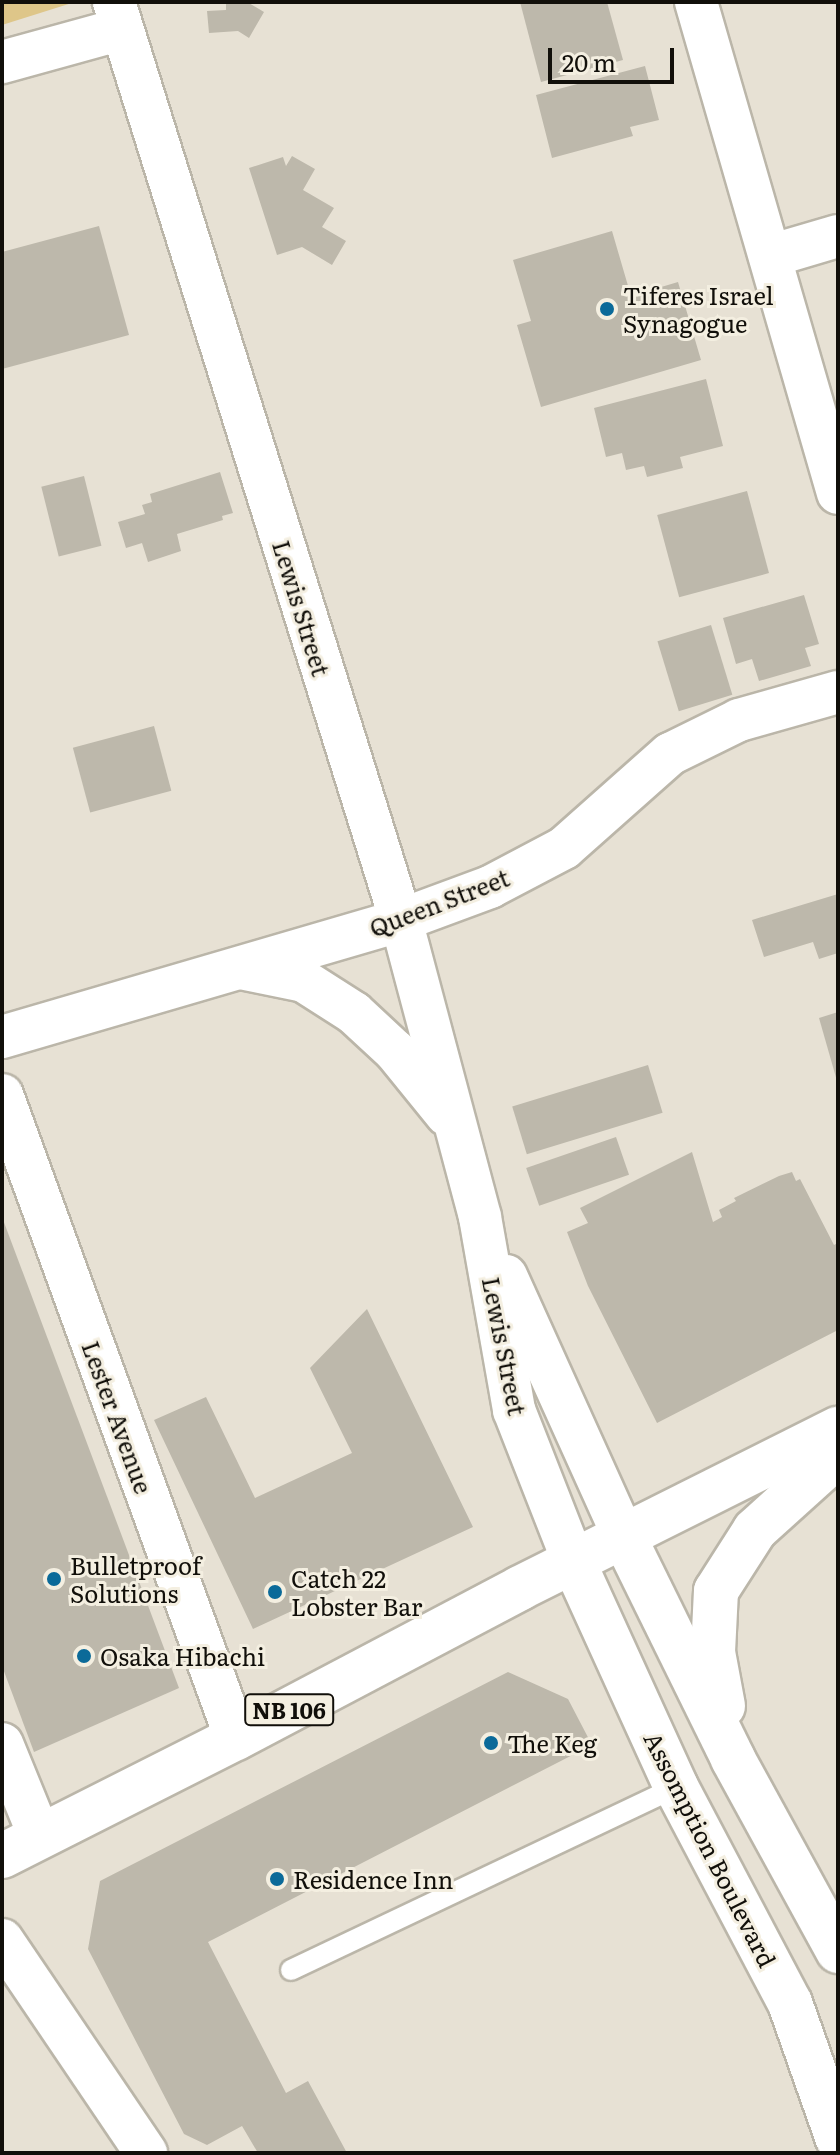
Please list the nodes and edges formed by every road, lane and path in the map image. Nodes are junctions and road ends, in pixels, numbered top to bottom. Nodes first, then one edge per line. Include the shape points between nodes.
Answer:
1 (696, 2) edge
2 (118, 16) edge
3 (2, 62) edge
4 (838, 236) edge
5 (770, 256) junction
6 (838, 493) edge
7 (838, 692) edge
8 (401, 920) junction
9 (239, 968) junction
10 (2, 1037) edge
11 (2, 1095) edge
12 (455, 1125) junction
13 (480, 1217) junction
14 (838, 1429) edge
15 (838, 1455) edge
16 (624, 1537) junction
17 (574, 1563) junction
18 (236, 1738) junction
19 (2, 1744) edge
20 (733, 1759) junction
21 (676, 1787) junction
22 (21, 1847) edge
23 (2, 1940) edge
24 (838, 1951) edge
25 (291, 1970) dead end
26 (838, 2139) edge
27 (146, 2153) edge

1 - 5 street
2 - 3 street
2 - 8 street, Lewis Street
4 - 5 street
5 - 6 street
7 - 8 street, Queen Street via 739,720 670,754 564,848 490,887
8 - 9 street, Queen Street
8 - 12 street, Lewis Street
9 - 10 street, Queen Street
9 - 12 street via 304,981 354,1013 395,1051
11 - 18 street, Lester Avenue
12 - 13 street, Lewis Street
13 - 16 street, Lewis Street
13 - 17 street, Lewis Street via 514,1410
14 - 16 main road, NB 106
15 - 20 main road via 755,1530 716,1591 713,1652
16 - 17 main road, NB 106
16 - 20 main road
17 - 18 main road, NB 106
17 - 21 main road, Assomption Boulevard
18 - 22 main road, NB 106
19 - 22 street
20 - 24 main road
21 - 25 lane
21 - 26 main road, Assomption Boulevard via 790,2003
23 - 27 street

